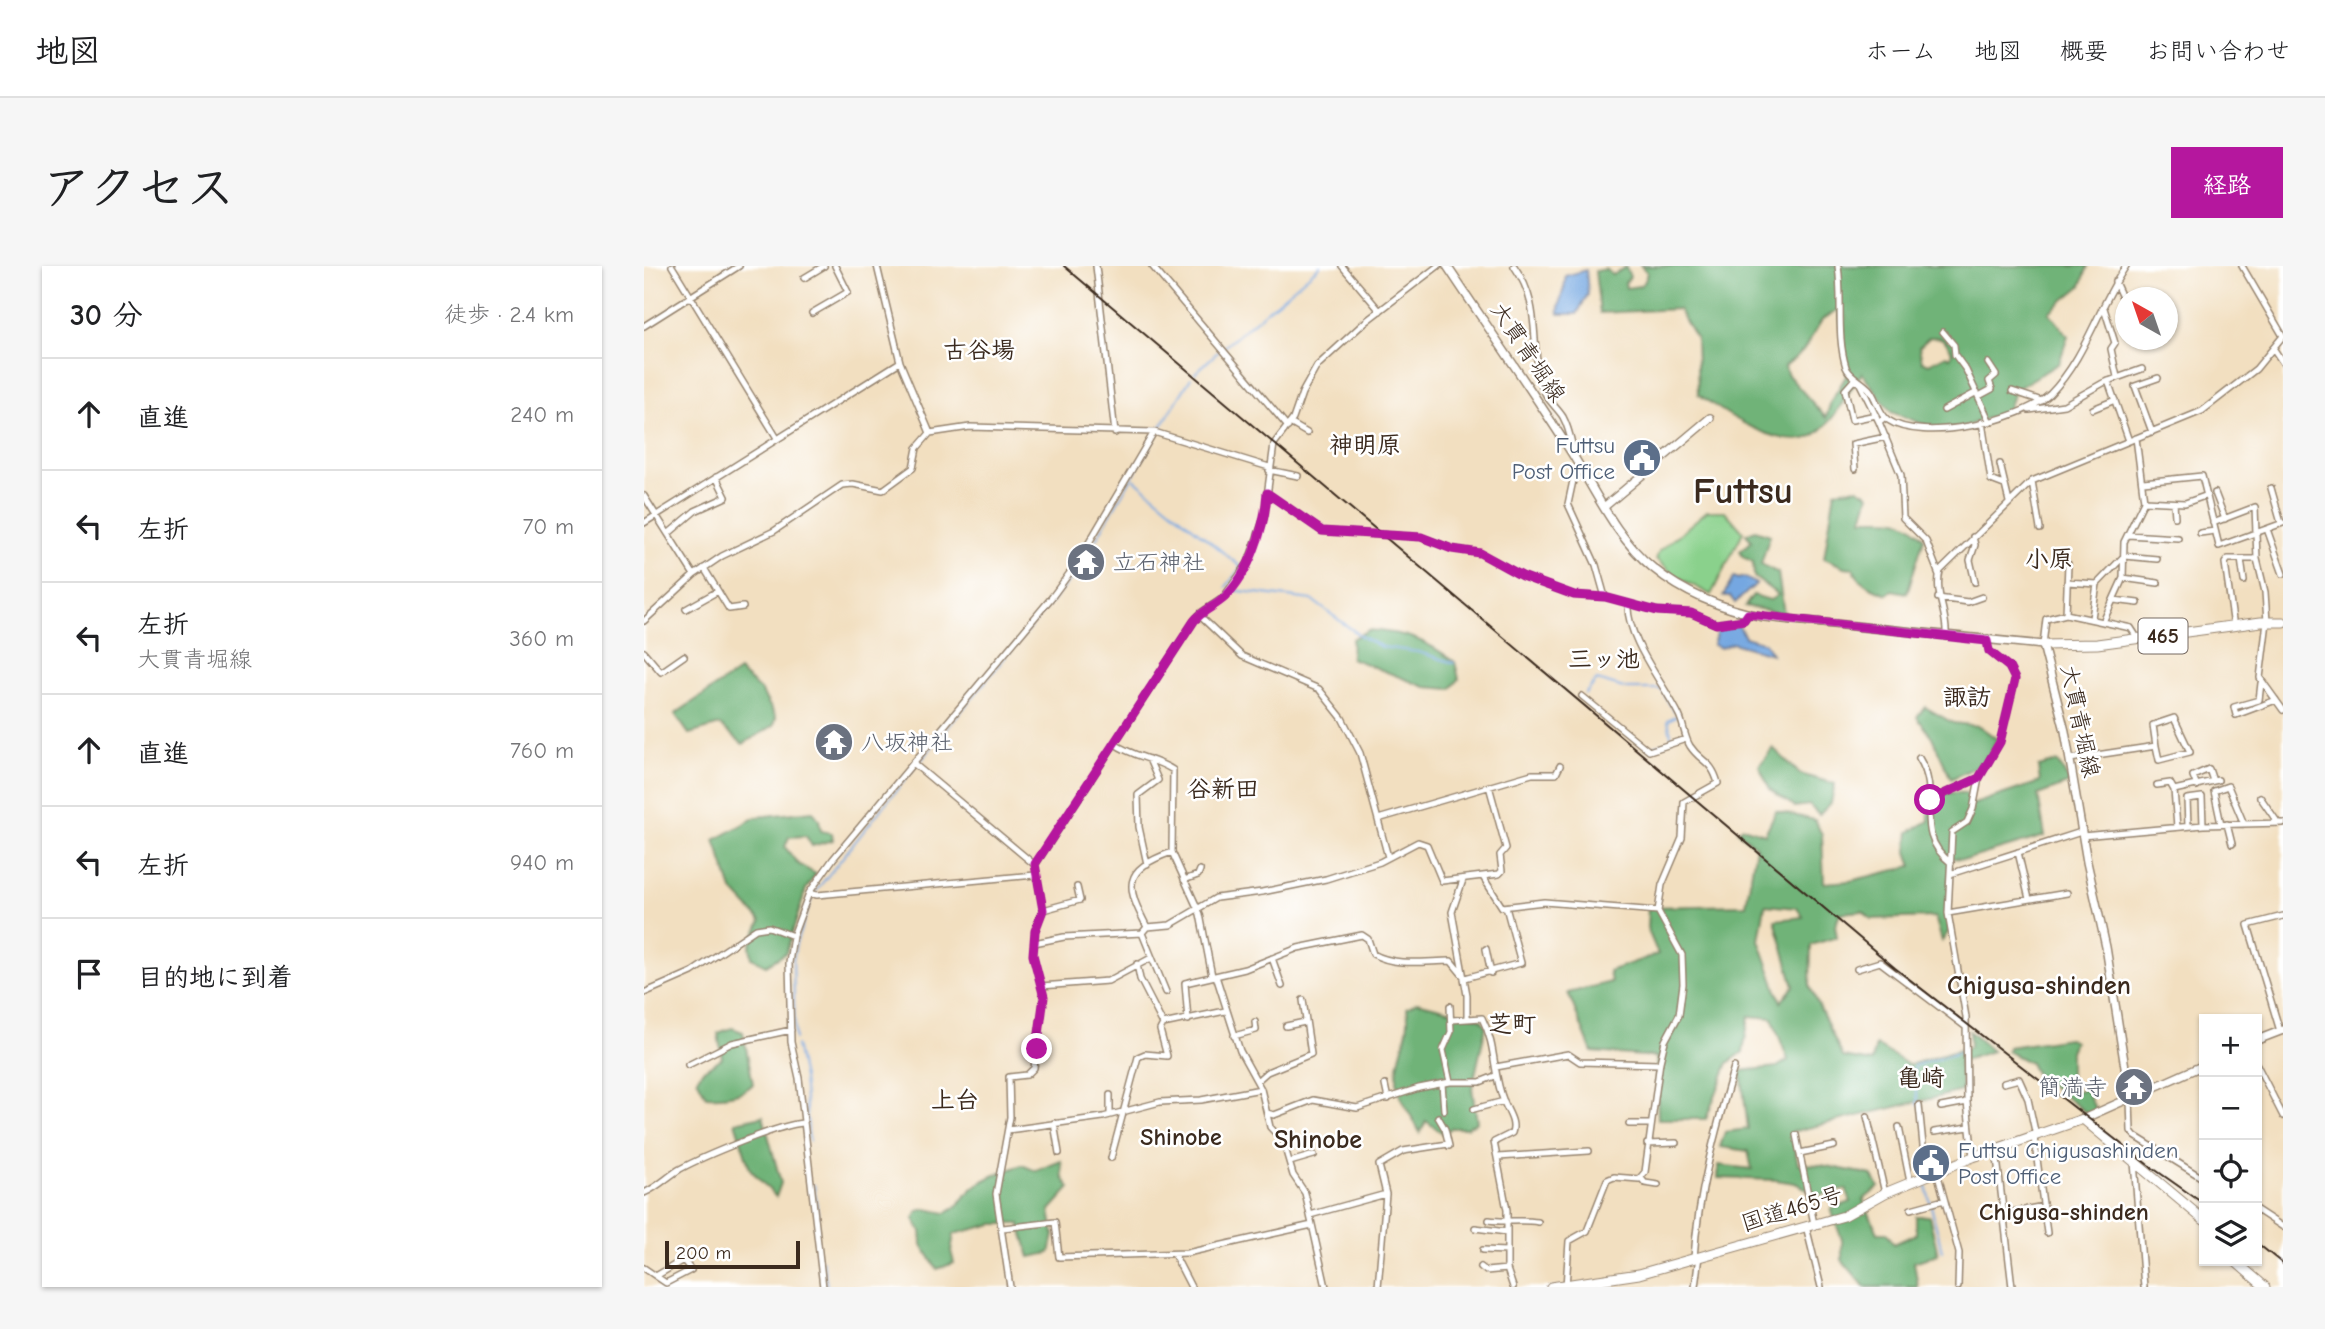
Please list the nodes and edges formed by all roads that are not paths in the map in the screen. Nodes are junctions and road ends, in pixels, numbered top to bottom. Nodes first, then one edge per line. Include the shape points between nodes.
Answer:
1 (672, 266) edge
2 (739, 266) edge
3 (824, 266) edge
4 (835, 266) edge
5 (877, 266) edge
6 (1096, 266) edge
7 (1152, 266) edge
8 (1342, 266) edge
9 (1438, 266) edge
10 (1447, 266) edge
11 (1514, 266) edge
12 (1838, 266) edge
13 (2126, 266) edge
14 (2242, 266) edge
15 (804, 278) dead end
16 (2115, 282) junction
17 (2117, 287) edge
18 (689, 297) junction
19 (2104, 308) junction
20 (1380, 310) junction
21 (812, 313) dead end
22 (644, 326) edge
23 (1942, 332) dead end
24 (2283, 336) edge
25 (2273, 348) junction
26 (900, 362) junction
27 (1988, 363) dead end
28 (2283, 363) edge
29 (2142, 369) dead end
30 (2118, 377) junction
31 (2158, 378) dead end
32 (2108, 381) junction
33 (2012, 391) dead end
34 (1978, 394) junction
35 (2115, 400) junction
36 (2042, 401) junction
37 (2093, 409) dead end
38 (1944, 410) dead end
39 (2027, 410) junction
40 (1876, 415) junction
41 (1710, 418) dead end
42 (1882, 420) junction
43 (1989, 420) junction
44 (1982, 422) junction
45 (1289, 425) junction
46 (1154, 432) junction
47 (2152, 432) junction
48 (930, 433) junction
49 (1115, 433) junction
50 (1307, 433) dead end
51 (1886, 437) junction
52 (777, 438) junction
53 (2136, 438) junction
54 (2129, 441) junction
55 (1571, 452) junction
56 (2000, 464) dead end
57 (1269, 468) junction
58 (1581, 469) junction
59 (1855, 469) dead end
60 (1298, 476) dead end
61 (716, 477) junction
62 (2032, 481) junction
63 (2143, 482) junction
64 (2004, 485) junction
65 (2271, 488) dead end
66 (1267, 493) junction
67 (2215, 493) dead end
68 (644, 496) edge
69 (2205, 496) junction
70 (2283, 498) edge
71 (2274, 499) junction
72 (2144, 501) junction
73 (2009, 502) junction
74 (2175, 503) junction
75 (1604, 507) junction
76 (656, 515) junction
77 (2175, 517) dead end
78 (2225, 519) junction
79 (644, 523) edge
80 (2213, 523) junction
81 (2282, 523) edge
82 (2040, 529) dead end
83 (2267, 529) junction
84 (2215, 531) junction
85 (2200, 533) dead end
86 (668, 534) junction
87 (2257, 534) junction
88 (2127, 535) junction
89 (1973, 537) junction
90 (2178, 538) dead end
91 (2281, 555) edge
92 (2124, 556) junction
93 (2157, 559) dead end
94 (2241, 559) junction
95 (2257, 559) junction
96 (2068, 564) dead end
97 (704, 568) junction
98 (2283, 574) edge
99 (694, 575) junction
100 (1939, 575) junction
101 (2123, 578) junction
102 (2244, 581) dead end
103 (1975, 582) dead end
104 (2067, 582) junction
105 (2158, 583) dead end
106 (2097, 584) junction
107 (718, 591) junction
108 (1605, 597) junction
109 (1982, 597) dead end
110 (1938, 598) junction
111 (2114, 600) junction
112 (2138, 603) dead end
113 (1628, 604) junction
114 (743, 607) dead end
115 (686, 610) dead end
116 (1748, 614) junction
117 (2066, 614) junction
118 (1199, 615) junction
119 (2092, 618) junction
120 (2233, 620) dead end
121 (644, 621) edge
122 (2103, 622) junction
123 (2267, 622) junction
124 (2283, 622) edge
125 (1946, 637) junction
126 (2138, 640) junction
127 (1987, 641) junction
128 (2043, 645) junction
129 (644, 652) edge
130 (684, 656) dead end
131 (1322, 682) dead end
132 (2261, 683) junction
133 (1319, 688) junction
134 (1582, 696) dead end
135 (2276, 700) junction
136 (2283, 710) edge
137 (1686, 739) junction
138 (1115, 744) junction
139 (2156, 746) junction
140 (1919, 758) dead end
141 (1149, 759) junction
142 (2070, 759) junction
143 (912, 763) junction
144 (1560, 766) dead end
145 (1979, 778) junction
146 (2157, 785) dead end
147 (1489, 786) junction
148 (2197, 786) junction
149 (2174, 790) junction
150 (2260, 797) dead end
151 (1930, 800) junction
152 (1378, 819) junction
153 (2281, 823) edge
154 (2224, 824) junction
155 (2244, 824) junction
156 (2203, 825) junction
157 (2188, 826) junction
158 (2177, 827) junction
159 (2082, 834) junction
160 (2232, 845) dead end
161 (1172, 852) junction
162 (2018, 852) junction
163 (1388, 857) junction
164 (1951, 863) junction
165 (1035, 864) junction
166 (1147, 864) junction
167 (1200, 870) dead end
168 (1950, 874) junction
169 (1035, 875) junction
170 (1483, 877) junction
171 (1184, 880) junction
172 (1464, 880) junction
173 (1077, 887) dead end
174 (812, 893) junction
175 (2067, 893) dead end
176 (2029, 899) junction
177 (1506, 907) junction
178 (1196, 908) junction
179 (1043, 910) junction
180 (1658, 911) junction
181 (1948, 913) junction
182 (2283, 916) edge
183 (1147, 927) junction
184 (1138, 935) junction
185 (793, 936) junction
186 (1034, 943) junction
187 (1486, 949) dead end
188 (1152, 958) junction
189 (1272, 958) junction
190 (1137, 964) junction
191 (1857, 970) dead end
192 (1491, 973) junction
193 (1214, 976) junction
194 (1465, 978) junction
195 (1041, 986) junction
196 (1282, 986) dead end
197 (1166, 992) dead end
198 (644, 993) edge
199 (1303, 1000) dead end
200 (1450, 1006) dead end
201 (1225, 1011) junction
202 (1467, 1018) junction
203 (1188, 1020) junction
204 (1452, 1020) junction
205 (1255, 1022) dead end
206 (1305, 1022) junction
207 (1163, 1024) junction
208 (1286, 1026) dead end
209 (1965, 1027) junction
210 (791, 1030) junction
211 (2282, 1030) edge
212 (1234, 1035) junction
213 (2262, 1038) edge
214 (1660, 1064) junction
215 (688, 1065) dead end
216 (1496, 1067) junction
217 (1734, 1067) dead end
218 (2199, 1067) edge
219 (2262, 1075) edge
220 (1495, 1076) junction
221 (1258, 1080) junction
222 (1450, 1082) junction
223 (2004, 1083) dead end
224 (1442, 1084) junction
225 (1385, 1085) dead end
226 (1261, 1089) junction
227 (1110, 1095) dead end
228 (1388, 1099) junction
229 (2130, 1099) junction
230 (1504, 1101) junction
231 (1968, 1102) junction
232 (1919, 1105) dead end
233 (1941, 1107) dead end
234 (1474, 1109) dead end
235 (1444, 1110) dead end
236 (1123, 1112) junction
237 (1267, 1113) junction
238 (1110, 1115) junction
239 (1867, 1116) dead end
240 (2283, 1116) edge
241 (1438, 1117) dead end
242 (2083, 1119) junction
243 (803, 1123) junction
244 (1054, 1123) junction
245 (1629, 1124) dead end
246 (1651, 1124) junction
247 (1899, 1127) dead end
248 (1969, 1128) junction
249 (1008, 1130) junction
250 (1934, 1132) dead end
251 (1796, 1135) dead end
252 (2035, 1137) junction
253 (1676, 1143) dead end
254 (1647, 1144) junction
255 (1833, 1146) dead end
256 (1996, 1149) junction
257 (1589, 1152) dead end
258 (1059, 1153) dead end
259 (1800, 1153) junction
260 (1314, 1155) dead end
261 (1111, 1157) dead end
262 (1498, 1157) junction
263 (1973, 1157) junction
264 (1290, 1162) junction
265 (2134, 1162) junction
266 (1937, 1172) junction
267 (2199, 1176) edge
268 (1926, 1177) junction
269 (1641, 1178) junction
270 (1910, 1183) junction
271 (1658, 1185) dead end
272 (1885, 1193) junction
273 (644, 1194) edge
274 (1386, 1194) junction
275 (1944, 1200) junction
276 (2044, 1206) junction
277 (1911, 1209) dead end
278 (2262, 1213) edge
279 (2003, 1214) junction
280 (1310, 1215) junction
281 (2199, 1216) edge
282 (1489, 1220) dead end
283 (1538, 1222) dead end
284 (1507, 1224) junction
285 (1312, 1225) junction
286 (1810, 1225) junction
287 (2283, 1227) edge
288 (1003, 1228) junction
289 (1475, 1228) dead end
290 (1507, 1232) junction
291 (2047, 1233) dead end
292 (1483, 1250) dead end
293 (1507, 1251) junction
294 (1174, 1254) junction
295 (1697, 1257) junction
296 (2241, 1266) edge
297 (1481, 1267) dead end
298 (644, 1268) edge
299 (1507, 1269) junction
300 (656, 1276) junction
301 (1617, 1282) edge
302 (1597, 1284) edge
303 (1566, 1285) edge
304 (824, 1287) edge
305 (1010, 1287) edge
306 (1191, 1287) edge
307 (1326, 1287) edge
308 (1378, 1287) edge
309 (1513, 1287) edge
310 (1551, 1287) edge
311 (1695, 1287) edge
312 (1821, 1287) edge
313 (1958, 1287) edge
314 (2012, 1287) edge
315 (2144, 1287) edge
316 (2265, 1287) edge

1 - 18 street
2 - 18 street
3 - 15 street
4 - 21 street via 848,292
5 - 26 street
6 - 49 street
7 - 45 street
8 - 20 street
9 - 20 street
10 - 55 main road, 大貫青堀線
11 - 55 street via 1536,323 1541,383 1546,397 1563,416
12 - 42 street via 1847,369 1872,393
13 - 16 street
14 - 24 street
16 - 17 street
16 - 19 street
18 - 22 street
18 - 52 street
19 - 30 street via 2115,344 2111,349
19 - 36 street via 2081,352
20 - 45 street via 1317,366
23 - 34 street via 1954,345 1955,355
24 - 25 street
25 - 28 street
25 - 47 street via 2256,369 2217,401
26 - 48 street
26 - 52 street
27 - 34 street via 1997,375 1989,381 1992,389
29 - 30 street
30 - 32 street
31 - 47 street via 2135,386
32 - 35 street
32 - 39 street via 2064,405
33 - 36 street
34 - 38 street
34 - 43 street
35 - 37 street
35 - 54 street
36 - 39 street
39 - 43 street
40 - 40 street via 1859,382 1853,381 1845,390 1852,420
40 - 42 street
41 - 75 main road
42 - 44 street via 1923,431
42 - 51 street
43 - 44 street
44 - 64 street via 1991,480
45 - 50 street
45 - 57 street via 1274,444
46 - 49 street
46 - 57 street
46 - 143 street via 1064,580
47 - 53 street
48 - 49 street via 970,427
48 - 97 street via 917,448 913,468 883,490 842,485 777,529
51 - 59 street via 1853,444
51 - 100 street via 1901,475 1903,518 1926,541
52 - 61 street
53 - 54 street
53 - 63 street
54 - 62 street
55 - 58 main road, 大貫青堀線
56 - 64 street
57 - 60 street
57 - 66 street
58 - 75 main road, 大貫青堀線
58 - 108 street via 1574,476 1568,504
61 - 76 street
61 - 86 street via 726,497 695,511
62 - 73 street
62 - 82 street
63 - 69 street via 2202,476
63 - 72 street
64 - 73 street
65 - 71 street
66 - 108 street via 1322,531 1421,537 1480,553 1522,576 1574,595
66 - 118 street via 1248,563 1223,598
67 - 78 street
68 - 76 street
69 - 74 street
69 - 80 street
70 - 71 street
71 - 81 street
72 - 74 street
72 - 88 street
73 - 89 street
74 - 77 street
75 - 116 main road, 大貫青堀線 via 1630,545 1664,577 1692,594
76 - 79 street
76 - 86 street
78 - 80 street
78 - 87 street via 2255,508
80 - 84 street
81 - 83 street
83 - 87 street
83 - 91 street
84 - 85 street
84 - 87 street via 2219,546
86 - 99 street
87 - 95 street
88 - 90 street
88 - 92 street
89 - 100 street
89 - 103 street via 1970,561
91 - 98 street
92 - 93 street
92 - 101 street
92 - 106 street
94 - 95 street
94 - 102 street
94 - 120 street via 2225,563
95 - 123 street
96 - 104 street
97 - 99 street
97 - 107 street
99 - 121 street
100 - 110 street
101 - 105 street
101 - 111 street
104 - 106 street
104 - 117 street
106 - 119 street
107 - 114 street via 731,610
107 - 115 street
108 - 113 street
109 - 110 street via 1968,602
110 - 125 street
111 - 112 street
111 - 122 street
113 - 116 street via 1691,613 1716,624 1744,620
113 - 137 street via 1633,632 1681,719
116 - 125 main road, 大貫青堀線
117 - 119 street
117 - 128 street via 2046,619
118 - 133 street via 1242,656
118 - 138 street
119 - 122 street
122 - 126 street via 2130,628
123 - 124 highway, 465
123 - 126 highway, 465
123 - 132 street
125 - 127 main road, 大貫青堀線
126 - 128 highway, 465
127 - 128 main road, 大貫青堀線
127 - 145 street via 1989,651 2009,667 2015,679 2000,742
128 - 142 main road, 大貫青堀線
129 - 130 street via 661,672
131 - 133 street
132 - 135 street
132 - 135 street via 2259,700 2234,707 2236,715
133 - 152 street via 1352,735
134 - 137 street via 1649,751
135 - 136 street
137 - 180 street via 1714,768 1718,783 1684,802 1682,838 1662,885
138 - 141 street
138 - 165 street
139 - 139 street via 2159,760 2190,752 2174,718 2153,725
139 - 142 street
140 - 151 street via 1928,772
141 - 161 street via 1173,770
141 - 166 street via 1158,780 1138,795
142 - 159 main road, 大貫青堀線
143 - 165 street
143 - 174 street
144 - 147 street via 1556,774 1532,774
145 - 151 street
145 - 164 street via 1968,822 1952,832
146 - 149 street via 2170,783
147 - 152 street
147 - 170 street via 1506,848 1500,855 1502,871
148 - 148 street via 2193,776 2209,769 2215,780
148 - 149 street
149 - 158 street
150 - 153 street
151 - 164 street via 1930,836
152 - 163 street
153 - 155 street
154 - 155 street
154 - 155 street via 2214,791 2228,786
154 - 156 street
154 - 160 street
156 - 157 street
156 - 157 street via 2202,797 2187,799
157 - 158 street
158 - 159 street
159 - 162 street
159 - 229 main road, 大貫青堀線
161 - 166 street
161 - 171 street
162 - 168 street
162 - 176 street
163 - 172 street via 1423,843 1442,881
163 - 178 street via 1317,881 1216,898
164 - 168 street
165 - 169 street
166 - 183 street via 1133,877 1130,896
167 - 171 street
168 - 181 street
169 - 174 street
169 - 179 street
170 - 172 street
170 - 177 street via 1496,901
171 - 178 street
172 - 194 street via 1452,912
173 - 179 street via 1080,900
174 - 185 street
175 - 176 street
176 - 181 street
177 - 180 street via 1544,902
177 - 192 street via 1521,963
178 - 183 street via 1170,925
178 - 193 street via 1211,947
179 - 186 street
180 - 214 street via 1682,955 1684,969 1679,1015 1665,1041
181 - 209 street
182 - 211 street via 2248,925
183 - 184 street
184 - 186 street via 1065,937
184 - 188 street
185 - 198 street via 769,927 756,929 692,972
185 - 210 street
186 - 195 street
187 - 192 street
188 - 190 street
188 - 197 street
189 - 193 street
189 - 194 street via 1365,935 1373,954 1381,958 1451,961
189 - 196 street
190 - 195 street via 1101,983
190 - 207 street
191 - 209 street via 1880,962
192 - 194 street
193 - 201 street
193 - 203 street via 1184,984
194 - 202 street
195 - 249 street via 1044,1006 1034,1068 1027,1075 1009,1077
199 - 206 street
200 - 204 street
201 - 203 street
201 - 212 street
202 - 204 street
202 - 216 street via 1482,1018 1495,1050
203 - 207 street
204 - 222 street via 1443,1050
205 - 212 street via 1256,1030
206 - 208 street
206 - 221 street via 1310,1056
207 - 236 street via 1160,1030 1167,1056 1139,1055
209 - 231 street
210 - 215 street via 732,1043
210 - 243 street
211 - 213 main road
212 - 221 street
214 - 216 street via 1580,1062 1567,1054
214 - 246 street
216 - 220 street
217 - 295 street via 1695,1236
218 - 229 main road
219 - 240 street
220 - 222 street via 1480,1082
220 - 230 street
221 - 226 street
222 - 224 street
223 - 252 street via 2019,1079
224 - 228 street
224 - 235 street
225 - 228 street
226 - 236 street via 1160,1102
226 - 237 street
227 - 238 street
228 - 237 street via 1357,1108 1313,1100 1274,1115
229 - 242 main road
229 - 267 street via 2135,1136
230 - 234 street
230 - 262 street via 1514,1129 1494,1142
231 - 233 street
231 - 248 street
232 - 268 street
236 - 238 street
236 - 261 street
237 - 264 street
238 - 244 street
239 - 272 street
241 - 274 street via 1449,1146 1409,1149 1382,1162
242 - 252 highway, 国道465号
242 - 265 highway
243 - 273 street via 709,1155
243 - 304 street
244 - 249 street
244 - 258 street
245 - 246 street
246 - 254 street
247 - 270 street
248 - 250 street
248 - 263 street
249 - 288 street via 996,1194
251 - 259 street
252 - 256 highway, 国道465号
252 - 276 street
253 - 254 street
254 - 269 street
255 - 259 street
256 - 263 highway, 国道465号
256 - 279 street
257 - 262 street
259 - 286 street
260 - 264 street
262 - 284 street
263 - 266 highway, 国道465号
264 - 280 street
265 - 281 highway
265 - 315 street
266 - 268 highway, 国道465号
266 - 275 street
268 - 270 highway, 国道465号
269 - 271 street
269 - 303 street via 1607,1180 1587,1231 1569,1241
270 - 272 highway, 国道465号
272 - 286 highway, 国道465号 via 1857,1210
274 - 280 street
274 - 308 street
275 - 277 street
275 - 313 street via 1959,1252
276 - 279 street
276 - 291 street
278 - 287 street
279 - 314 street
280 - 285 street
282 - 284 street
283 - 284 street via 1522,1219
284 - 290 street
285 - 294 street
285 - 307 street
286 - 295 highway, 国道465号
286 - 312 street
288 - 294 street via 1055,1222 1059,1257
288 - 305 street
289 - 290 street
290 - 293 street
292 - 293 street
293 - 299 street
294 - 306 street
295 - 301 highway, 国道465号
295 - 311 street
296 - 316 highway
297 - 299 street
298 - 300 street
299 - 309 street
300 - 300 street via 668,1283 691,1270 684,1261
301 - 302 highway, 国道465号
302 - 303 highway, 国道465号
303 - 310 highway, 国道465号

